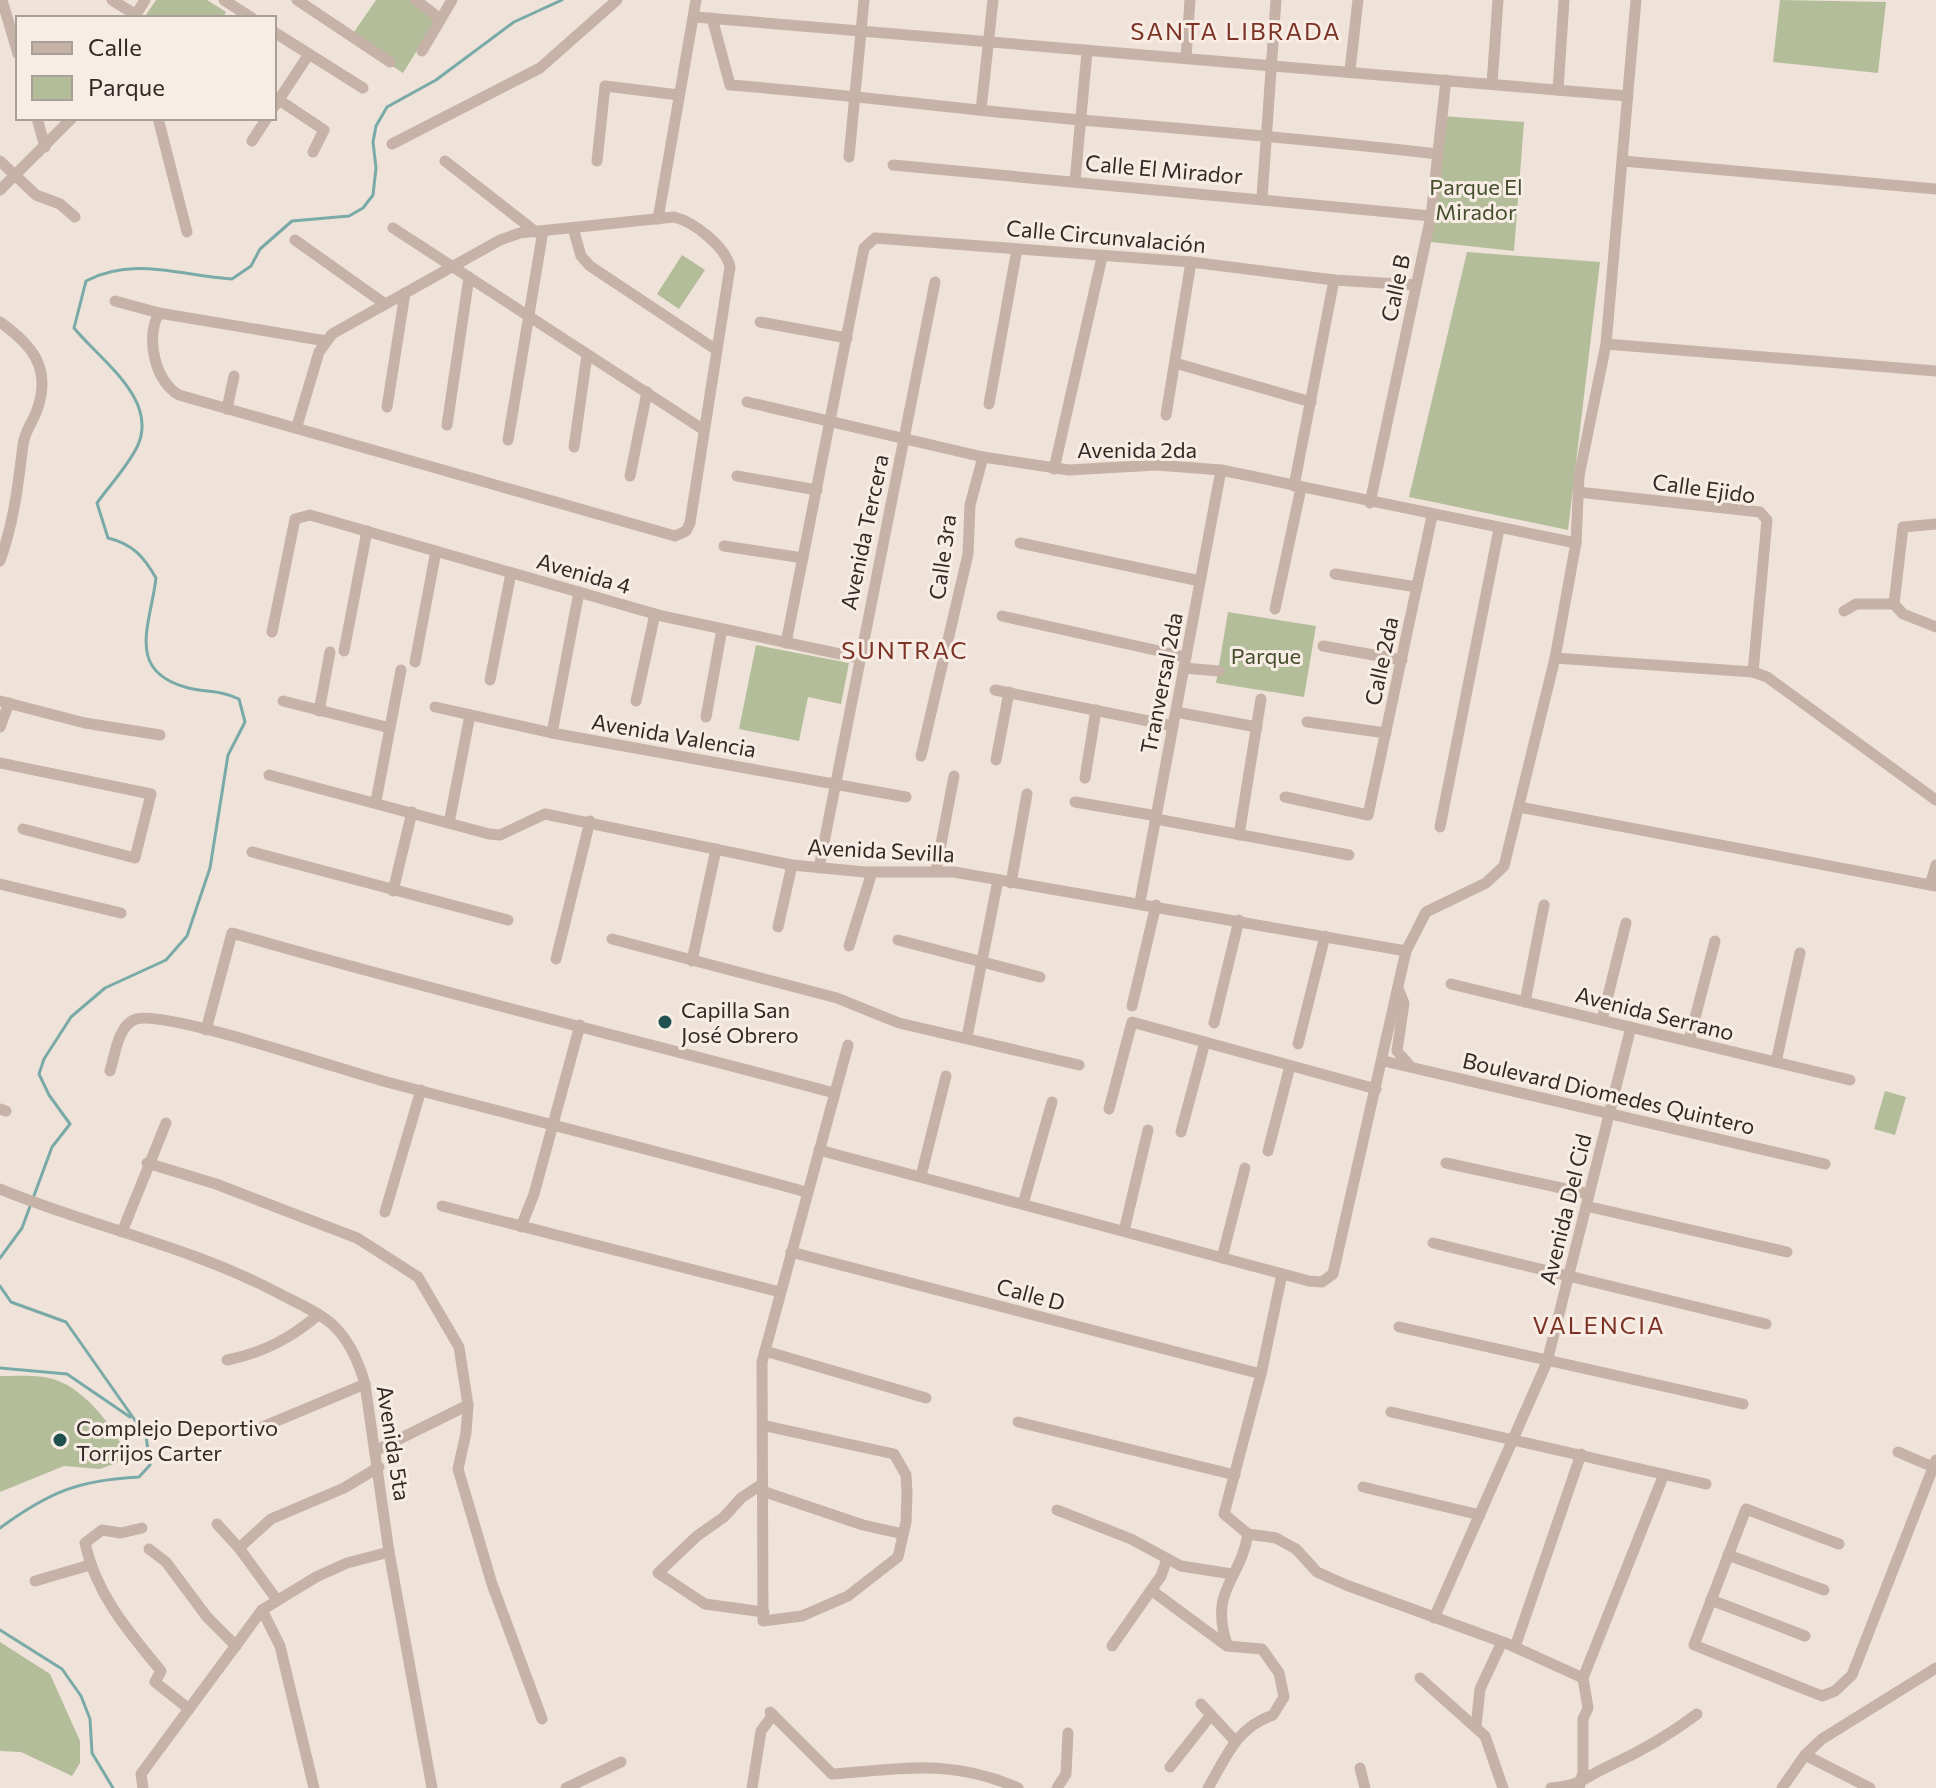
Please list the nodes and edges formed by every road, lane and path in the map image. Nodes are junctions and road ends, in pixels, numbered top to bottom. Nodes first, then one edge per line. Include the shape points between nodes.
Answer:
1 (2, 0) edge
2 (112, 0) edge
3 (145, 0) edge
4 (224, 0) edge
5 (298, 0) edge
6 (416, 0) edge
7 (452, 0) edge
8 (617, 0) edge
9 (696, 0) edge
10 (864, 0) edge
11 (993, 0) edge
12 (1190, 0) edge
13 (1276, 0) edge
14 (1358, 0) edge
15 (1498, 0) edge
16 (1564, 0) edge
17 (1636, 0) edge
18 (135, 16) edge
19 (249, 16) edge
20 (695, 17) junction
21 (439, 18) junction
22 (712, 18) junction
23 (276, 33) edge
24 (861, 33) junction
25 (987, 42) junction
26 (16, 47) edge
27 (422, 51) dead end
28 (1087, 52) junction
29 (309, 54) junction
30 (1186, 58) junction
31 (390, 62) dead end
32 (1271, 63) junction
33 (1350, 70) junction
34 (1446, 80) junction
35 (1492, 84) junction
36 (363, 88) dead end
37 (1558, 90) junction
38 (854, 94) junction
39 (679, 95) junction
40 (1628, 96) junction
41 (276, 103) edge
42 (981, 110) junction
43 (38, 120) edge
44 (70, 120) edge
45 (159, 120) edge
46 (266, 120) edge
47 (1081, 120) junction
48 (1266, 134) junction
49 (252, 141) dead end
50 (392, 144) dead end
51 (45, 147) junction
52 (313, 152) dead end
53 (1438, 154) junction
54 (849, 157) dead end
55 (0, 161) edge
56 (445, 161) dead end
57 (597, 161) dead end
58 (1623, 161) junction
59 (893, 165) dead end
60 (15, 176) junction
61 (1075, 181) junction
62 (1936, 189) edge
63 (0, 190) edge
64 (1262, 198) junction
65 (661, 200) junction
66 (1431, 216) junction
67 (75, 217) dead end
68 (674, 217) junction
69 (658, 219) junction
70 (393, 228) dead end
71 (573, 228) junction
72 (540, 231) junction
73 (187, 232) dead end
74 (295, 240) dead end
75 (1017, 249) junction
76 (1102, 257) junction
77 (1191, 262) junction
78 (452, 266) junction
79 (469, 277) junction
80 (1334, 280) junction
81 (935, 282) dead end
82 (1416, 285) junction
83 (405, 293) junction
84 (115, 301) dead end
85 (385, 304) junction
86 (159, 313) junction
87 (530, 317) junction
88 (0, 322) edge
89 (760, 322) dead end
90 (847, 338) junction
91 (326, 341) junction
92 (1606, 344) junction
93 (715, 349) junction
94 (587, 355) junction
95 (1175, 363) junction
96 (1936, 371) edge
97 (234, 376) dead end
98 (647, 392) junction
99 (747, 402) dead end
100 (1311, 402) junction
101 (989, 404) dead end
102 (387, 407) dead end
103 (227, 409) junction
104 (1166, 415) dead end
105 (831, 422) junction
106 (447, 425) dead end
107 (297, 426) junction
108 (704, 430) junction
109 (508, 440) dead end
110 (904, 440) junction
111 (574, 447) dead end
112 (983, 457) junction
113 (1054, 469) junction
114 (1221, 470) junction
115 (630, 476) dead end
116 (737, 476) dead end
117 (1298, 487) junction
118 (817, 490) junction
119 (1578, 492) junction
120 (1370, 503) junction
121 (1432, 516) junction
122 (1936, 524) edge
123 (1499, 529) junction
124 (367, 531) junction
125 (1020, 543) dead end
126 (1576, 543) junction
127 (724, 546) dead end
128 (436, 551) junction
129 (803, 558) junction
130 (0, 561) edge
131 (511, 573) junction
132 (1335, 574) dead end
133 (1200, 581) junction
134 (1417, 587) junction
135 (579, 592) junction
136 (1894, 604) junction
137 (1275, 609) dead end
138 (1844, 611) dead end
139 (655, 614) junction
140 (1002, 616) dead end
141 (1936, 627) edge
142 (722, 629) junction
143 (272, 632) dead end
144 (786, 643) junction
145 (1323, 646) dead end
146 (344, 651) dead end
147 (330, 652) dead end
148 (859, 658) junction
149 (1555, 658) junction
150 (1402, 660) junction
151 (415, 662) dead end
152 (1185, 662) junction
153 (401, 670) dead end
154 (1219, 671) dead end
155 (1753, 672) junction
156 (490, 680) dead end
157 (995, 690) dead end
158 (1009, 692) junction
159 (1261, 699) dead end
160 (283, 701) dead end
161 (636, 701) dead end
162 (4, 702) edge
163 (435, 707) dead end
164 (1096, 710) junction
165 (319, 711) junction
166 (1176, 712) junction
167 (470, 715) junction
168 (706, 717) dead end
169 (1307, 722) dead end
170 (1173, 726) junction
171 (0, 727) edge
172 (1257, 727) junction
173 (390, 728) junction
174 (552, 733) junction
175 (1386, 733) junction
176 (160, 735) dead end
177 (921, 756) dead end
178 (996, 760) dead end
179 (0, 763) edge
180 (269, 775) dead end
181 (954, 776) dead end
182 (1085, 778) dead end
183 (835, 785) junction
184 (1027, 794) dead end
185 (906, 797) dead end
186 (1285, 797) dead end
187 (1936, 800) edge
188 (376, 801) junction
189 (1075, 802) dead end
190 (1519, 807) junction
191 (412, 812) junction
192 (1156, 818) junction
193 (590, 821) junction
194 (449, 823) junction
195 (1440, 827) dead end
196 (23, 829) dead end
197 (1239, 835) junction
198 (716, 849) junction
199 (252, 852) dead end
200 (1349, 855) dead end
201 (792, 865) junction
202 (1936, 865) edge
203 (819, 868) junction
204 (936, 870) junction
205 (872, 872) junction
206 (1004, 882) junction
207 (0, 884) edge
208 (1933, 886) edge
209 (393, 891) junction
210 (1140, 902) junction
211 (1156, 905) junction
212 (1544, 905) dead end
213 (121, 913) dead end
214 (508, 920) dead end
215 (1239, 920) junction
216 (1626, 923) dead end
217 (778, 927) dead end
218 (1325, 936) junction
219 (612, 939) dead end
220 (898, 940) dead end
221 (1715, 941) dead end
222 (849, 946) dead end
223 (1406, 951) junction
224 (1800, 953) dead end
225 (556, 959) dead end
226 (692, 961) junction
227 (980, 963) junction
228 (1040, 977) dead end
229 (1451, 984) dead end
230 (1398, 990) junction
231 (1525, 1002) junction
232 (1132, 1006) dead end
233 (1602, 1020) junction
234 (1214, 1023) dead end
235 (580, 1025) junction
236 (1631, 1027) junction
237 (206, 1030) junction
238 (967, 1037) junction
239 (1689, 1041) junction
240 (1205, 1042) junction
241 (1298, 1044) dead end
242 (848, 1045) dead end
243 (1384, 1061) junction
244 (1776, 1062) junction
245 (1079, 1065) dead end
246 (1290, 1066) junction
247 (1411, 1067) junction
248 (110, 1071) dead end
249 (946, 1076) dead end
250 (1850, 1080) dead end
251 (1376, 1089) junction
252 (421, 1090) junction
253 (834, 1093) junction
254 (1052, 1102) dead end
255 (1109, 1109) dead end
256 (1609, 1113) junction
257 (553, 1122) junction
258 (166, 1123) dead end
259 (1148, 1130) dead end
260 (1181, 1132) dead end
261 (819, 1150) junction
262 (1268, 1151) dead end
263 (147, 1163) junction
264 (1446, 1163) dead end
265 (1825, 1164) dead end
266 (1245, 1168) dead end
267 (921, 1176) junction
268 (2, 1190) edge
269 (806, 1192) junction
270 (1588, 1200) junction
271 (1023, 1204) junction
272 (442, 1206) dead end
273 (385, 1212) dead end
274 (521, 1227) junction
275 (1124, 1231) junction
276 (122, 1232) junction
277 (1433, 1243) dead end
278 (791, 1252) junction
279 (1787, 1252) dead end
280 (1222, 1258) junction
281 (1282, 1274) junction
282 (1569, 1276) junction
283 (780, 1292) junction
284 (318, 1315) junction
285 (1766, 1324) dead end
286 (1399, 1327) dead end
287 (765, 1351) junction
288 (227, 1360) dead end
289 (1547, 1362) junction
290 (1261, 1374) junction
291 (365, 1384) junction
292 (926, 1398) dead end
293 (1743, 1404) dead end
294 (468, 1405) junction
295 (1391, 1412) dead end
296 (1018, 1422) dead end
297 (762, 1425) junction
298 (248, 1433) dead end
299 (1514, 1438) junction
300 (377, 1450) junction
301 (1898, 1452) dead end
302 (1581, 1454) junction
303 (1935, 1464) edge
304 (379, 1467) junction
305 (1664, 1474) junction
306 (1235, 1475) junction
307 (1706, 1484) dead end
308 (1363, 1487) dead end
309 (762, 1488) junction
310 (1057, 1510) dead end
311 (1480, 1515) junction
312 (217, 1524) dead end
313 (142, 1528) dead end
314 (903, 1534) junction
315 (1248, 1534) junction
316 (1839, 1544) dead end
317 (239, 1548) junction
318 (149, 1549) dead end
319 (389, 1552) junction
320 (1728, 1555) junction
321 (1167, 1559) junction
322 (90, 1565) junction
323 (1232, 1574) junction
324 (35, 1581) dead end
325 (1151, 1590) junction
326 (1824, 1590) dead end
327 (277, 1600) junction
328 (1711, 1600) junction
329 (262, 1610) junction
330 (764, 1612) junction
331 (1434, 1618) junction
332 (1805, 1636) dead end
333 (1502, 1642) junction
334 (236, 1646) junction
335 (1112, 1646) dead end
336 (1227, 1646) junction
337 (1515, 1647) junction
338 (1936, 1668) edge
339 (1420, 1678) dead end
340 (1583, 1678) junction
341 (1201, 1704) dead end
342 (189, 1709) junction
343 (1697, 1714) dead end
344 (1211, 1715) junction
345 (542, 1719) dead end
346 (1476, 1727) junction
347 (1068, 1733) dead end
348 (1235, 1741) junction
349 (1805, 1755) junction
350 (621, 1762) dead end
351 (1170, 1767) dead end
352 (1360, 1768) dead end
353 (1579, 1787) edge
354 (143, 1788) edge
355 (314, 1788) edge
356 (432, 1788) edge
357 (566, 1788) edge
358 (752, 1788) edge
359 (1018, 1788) edge
360 (1057, 1788) edge
361 (1208, 1788) edge
362 (1365, 1788) edge
363 (1503, 1788) edge
364 (1551, 1788) edge
365 (1782, 1788) edge
366 (1870, 1788) edge

1 - 26 street
2 - 18 street
3 - 18 street
4 - 19 street
5 - 31 street
6 - 21 street
7 - 21 street
8 - 50 street via 540,68
9 - 20 street
10 - 24 street
11 - 25 street
12 - 30 street
13 - 32 street
14 - 33 street
15 - 35 street
16 - 37 street
17 - 40 street
20 - 22 street
20 - 39 street
21 - 27 street
22 - 24 street
22 - 38 street via 730,85
23 - 29 street
24 - 25 street
24 - 38 street
25 - 28 street
25 - 42 street
28 - 30 street
28 - 47 street
29 - 36 street
29 - 41 street
30 - 32 street
32 - 33 street
32 - 48 street
33 - 34 street
34 - 35 street
34 - 53 street, Calle B
35 - 37 street
37 - 40 street
38 - 42 street
38 - 54 street
39 - 57 street via 605,86
39 - 65 street
40 - 58 street
41 - 52 street via 324,130
42 - 47 street
43 - 51 street
44 - 51 street
45 - 73 street
46 - 49 street
47 - 48 street
47 - 61 street
48 - 53 street
48 - 64 street
51 - 60 street
53 - 66 street, Calle B
55 - 60 street
56 - 72 street
58 - 62 street
58 - 92 street
59 - 61 street, Calle El Mirador
60 - 63 street
60 - 67 street
61 - 64 street, Calle El Mirador
64 - 66 street, Calle El Mirador
65 - 68 street
65 - 69 street
66 - 82 street, Calle B
68 - 69 street
68 - 93 street via 693,224 728,259
69 - 71 street
70 - 78 street
71 - 72 street
71 - 93 street via 581,256 590,266
72 - 78 street via 500,240
72 - 87 street
74 - 85 street
75 - 76 street, Calle Circunvalación
75 - 90 street, Calle Circunvalación via 875,238 864,248
75 - 101 street
76 - 77 street, Calle Circunvalación
76 - 113 street
77 - 80 street, Calle Circunvalación
77 - 95 street
78 - 79 street
78 - 83 street
79 - 87 street
79 - 106 street
80 - 82 street, Calle Circunvalación
80 - 100 street
81 - 110 street, Avenida Tercera
82 - 120 street, Calle B
83 - 85 street
83 - 102 street
84 - 86 street
85 - 91 street
86 - 91 street
86 - 103 street via 152,345 167,385 179,395
87 - 94 street
87 - 109 street
88 - 130 street via 35,351 42,378 37,409 23,442 19,494
89 - 90 street
90 - 105 street
91 - 107 street
92 - 96 street
92 - 119 street
93 - 108 street
94 - 98 street
94 - 111 street
95 - 100 street
95 - 104 street
97 - 103 street
98 - 108 street
98 - 115 street
99 - 105 street, Avenida 2da
100 - 117 street
103 - 107 street
105 - 110 street, Avenida 2da
105 - 118 street
107 - 108 street via 675,536 690,523
110 - 112 street, Avenida 2da
110 - 148 street, Avenida Tercera
112 - 113 street, Avenida 2da
112 - 177 street, Calle 3ra via 970,505 968,554
113 - 114 street, Avenida 2da via 1157,465
114 - 117 street, Avenida 2da
114 - 133 street, Tranversal 2da
116 - 118 street
117 - 120 street, Avenida 2da
117 - 137 street
118 - 129 street
119 - 126 street
119 - 155 street, Calle Ejido via 1760,512 1767,520
120 - 121 street, Avenida 2da
121 - 123 street, Avenida 2da
121 - 134 street, Calle 2da
122 - 136 street via 1903,527
123 - 126 street, Avenida 2da
123 - 195 street
124 - 128 street, Avenida 4
124 - 143 street, Avenida 4 via 301,514 295,519
124 - 146 street
125 - 133 street
126 - 149 street
127 - 129 street
128 - 131 street, Avenida 4
128 - 151 street
129 - 144 street
131 - 135 street, Avenida 4
131 - 156 street
132 - 134 street
133 - 152 street, Tranversal 2da
134 - 150 street, Calle 2da
135 - 139 street, Avenida 4
135 - 174 street
136 - 138 street via 1856,604
136 - 141 street via 1903,614
139 - 142 street, Avenida 4
139 - 161 street
140 - 152 street
142 - 144 street, Avenida 4
142 - 168 street
144 - 148 street, Avenida 4
145 - 150 street
147 - 165 street
148 - 183 street, Avenida Tercera
149 - 155 street
149 - 190 street
150 - 175 street, Calle 2da
152 - 154 street
152 - 166 street, Tranversal 2da
153 - 173 street
155 - 187 street
157 - 158 street
158 - 164 street
158 - 178 street
159 - 172 street
160 - 165 street
162 - 171 street
162 - 176 street
163 - 167 street, Avenida Valencia
164 - 170 street
164 - 182 street
165 - 173 street
166 - 170 street, Tranversal 2da
166 - 172 street
167 - 174 street, Avenida Valencia
167 - 194 street
169 - 175 street
170 - 192 street, Tranversal 2da
172 - 197 street
173 - 188 street
174 - 183 street, Avenida Valencia
175 - 186 street, Calle 2da via 1368,815
179 - 196 street via 151,794 135,858
180 - 188 street, Avenida Sevilla
181 - 204 street
183 - 185 street, Avenida Valencia
183 - 203 street, Avenida Tercera
184 - 206 street
188 - 191 street, Avenida Sevilla
189 - 192 street
190 - 208 street
190 - 223 street via 1504,866 1486,883 1426,912
191 - 194 street, Avenida Sevilla
191 - 209 street
192 - 197 street
192 - 210 street, Tranversal 2da
193 - 194 street, Avenida Sevilla via 545,814 500,835
193 - 198 street, Avenida Sevilla
193 - 225 street
197 - 200 street
198 - 201 street, Avenida Sevilla
198 - 226 street
199 - 209 street
201 - 203 street, Avenida Sevilla
201 - 217 street
202 - 208 street
203 - 205 street, Avenida Sevilla
204 - 205 street, Avenida Sevilla
204 - 206 street, Avenida Sevilla
205 - 222 street
206 - 210 street, Avenida Sevilla
206 - 227 street
207 - 213 street
209 - 214 street
210 - 211 street, Avenida Sevilla
211 - 215 street, Avenida Sevilla
211 - 232 street
212 - 231 street
215 - 218 street, Avenida Sevilla
215 - 234 street
216 - 233 street
218 - 223 street, Avenida Sevilla
218 - 241 street
219 - 226 street
220 - 227 street
221 - 239 street
223 - 230 street
224 - 244 street
226 - 238 street via 837,998 899,1023
227 - 228 street
227 - 238 street
229 - 231 street, Avenida Serrano
230 - 243 street
230 - 247 street via 1404,1003 1397,1051
231 - 233 street, Avenida Serrano
233 - 236 street, Avenida Serrano
235 - 237 street via 415,986 232,933
235 - 253 street
235 - 257 street
236 - 239 street, Avenida Serrano
236 - 256 street, Avenida Del Cid
237 - 248 street via 133,1020 123,1029
237 - 252 street
238 - 245 street
239 - 244 street, Avenida Serrano
240 - 246 street
240 - 255 street via 1132,1022
240 - 260 street
242 - 253 street
243 - 247 street, Boulevard Diomedes Quintero
243 - 251 street
244 - 250 street, Avenida Serrano
246 - 251 street
246 - 262 street
247 - 256 street, Boulevard Diomedes Quintero
249 - 267 street
251 - 281 street via 1333,1274 1322,1282
252 - 257 street
252 - 273 street
253 - 261 street
254 - 271 street
256 - 265 street, Boulevard Diomedes Quintero
256 - 270 street, Avenida Del Cid
257 - 269 street
257 - 274 street
258 - 263 street
259 - 275 street
261 - 267 street
261 - 269 street
263 - 276 street
263 - 294 street via 357,1238 418,1277 459,1347
264 - 270 street
266 - 280 street
267 - 271 street
268 - 276 street, Avenida 5ta
269 - 278 street
270 - 279 street
270 - 282 street, Avenida Del Cid
271 - 275 street
272 - 274 street
274 - 283 street
275 - 280 street
276 - 284 street, Avenida 5ta via 258,1282
277 - 282 street
278 - 283 street
278 - 290 street, Calle D
280 - 281 street
281 - 290 street
282 - 285 street
282 - 289 street, Avenida Del Cid
283 - 287 street
284 - 288 street via 278,1343
284 - 291 street, Avenida 5ta via 344,1338
286 - 289 street
287 - 292 street
287 - 297 street
289 - 293 street
289 - 299 street, Avenida Del Cid
290 - 306 street
291 - 298 street
291 - 300 street, Avenida 5ta
294 - 300 street
294 - 345 street via 458,1469 492,1584
295 - 299 street
296 - 306 street
297 - 309 street
297 - 314 street via 894,1454 906,1475
299 - 302 street
299 - 311 street, Avenida Del Cid
300 - 304 street, Avenida 5ta
301 - 303 street
302 - 305 street
302 - 337 street
303 - 328 street via 1852,1675 1835,1691 1822,1696 1698,1649 1694,1642
304 - 317 street via 271,1519
304 - 319 street, Avenida 5ta
305 - 307 street
305 - 340 street
306 - 315 street via 1224,1514
308 - 311 street
309 - 314 street
309 - 330 street
309 - 330 street via 741,1498 658,1573 705,1604
310 - 321 street
311 - 331 street, Avenida Del Cid
312 - 317 street
313 - 322 street via 102,1530 85,1543
314 - 330 street via 898,1557 848,1596 802,1616 763,1621
315 - 323 street via 1244,1556
315 - 331 street via 1276,1538 1296,1549 1317,1572
316 - 320 street via 1746,1509
317 - 327 street
318 - 334 street
319 - 327 street via 347,1563
319 - 356 street, Avenida 5ta
320 - 326 street
320 - 328 street
321 - 323 street via 1191,1569
321 - 325 street
322 - 324 street
322 - 342 street via 124,1626 161,1671 155,1682
323 - 336 street via 1219,1609
325 - 335 street
325 - 336 street
327 - 329 street
328 - 332 street
329 - 334 street
329 - 355 street via 280,1646
331 - 333 street
333 - 337 street
333 - 346 street via 1480,1689
334 - 342 street
336 - 348 street via 1262,1649 1279,1673 1284,1697 1273,1715 1251,1723
337 - 340 street
338 - 349 street
339 - 346 street
340 - 353 street via 1588,1708
341 - 344 street
342 - 354 street via 141,1774
343 - 353 street via 1663,1740
344 - 348 street
344 - 351 street
346 - 363 street via 1485,1736
347 - 360 street via 1066,1774
348 - 361 street
349 - 365 street
349 - 366 street
350 - 357 street
352 - 362 street
353 - 364 street
358 - 359 street via 761,1731 771,1713 832,1774 935,1765 991,1776

